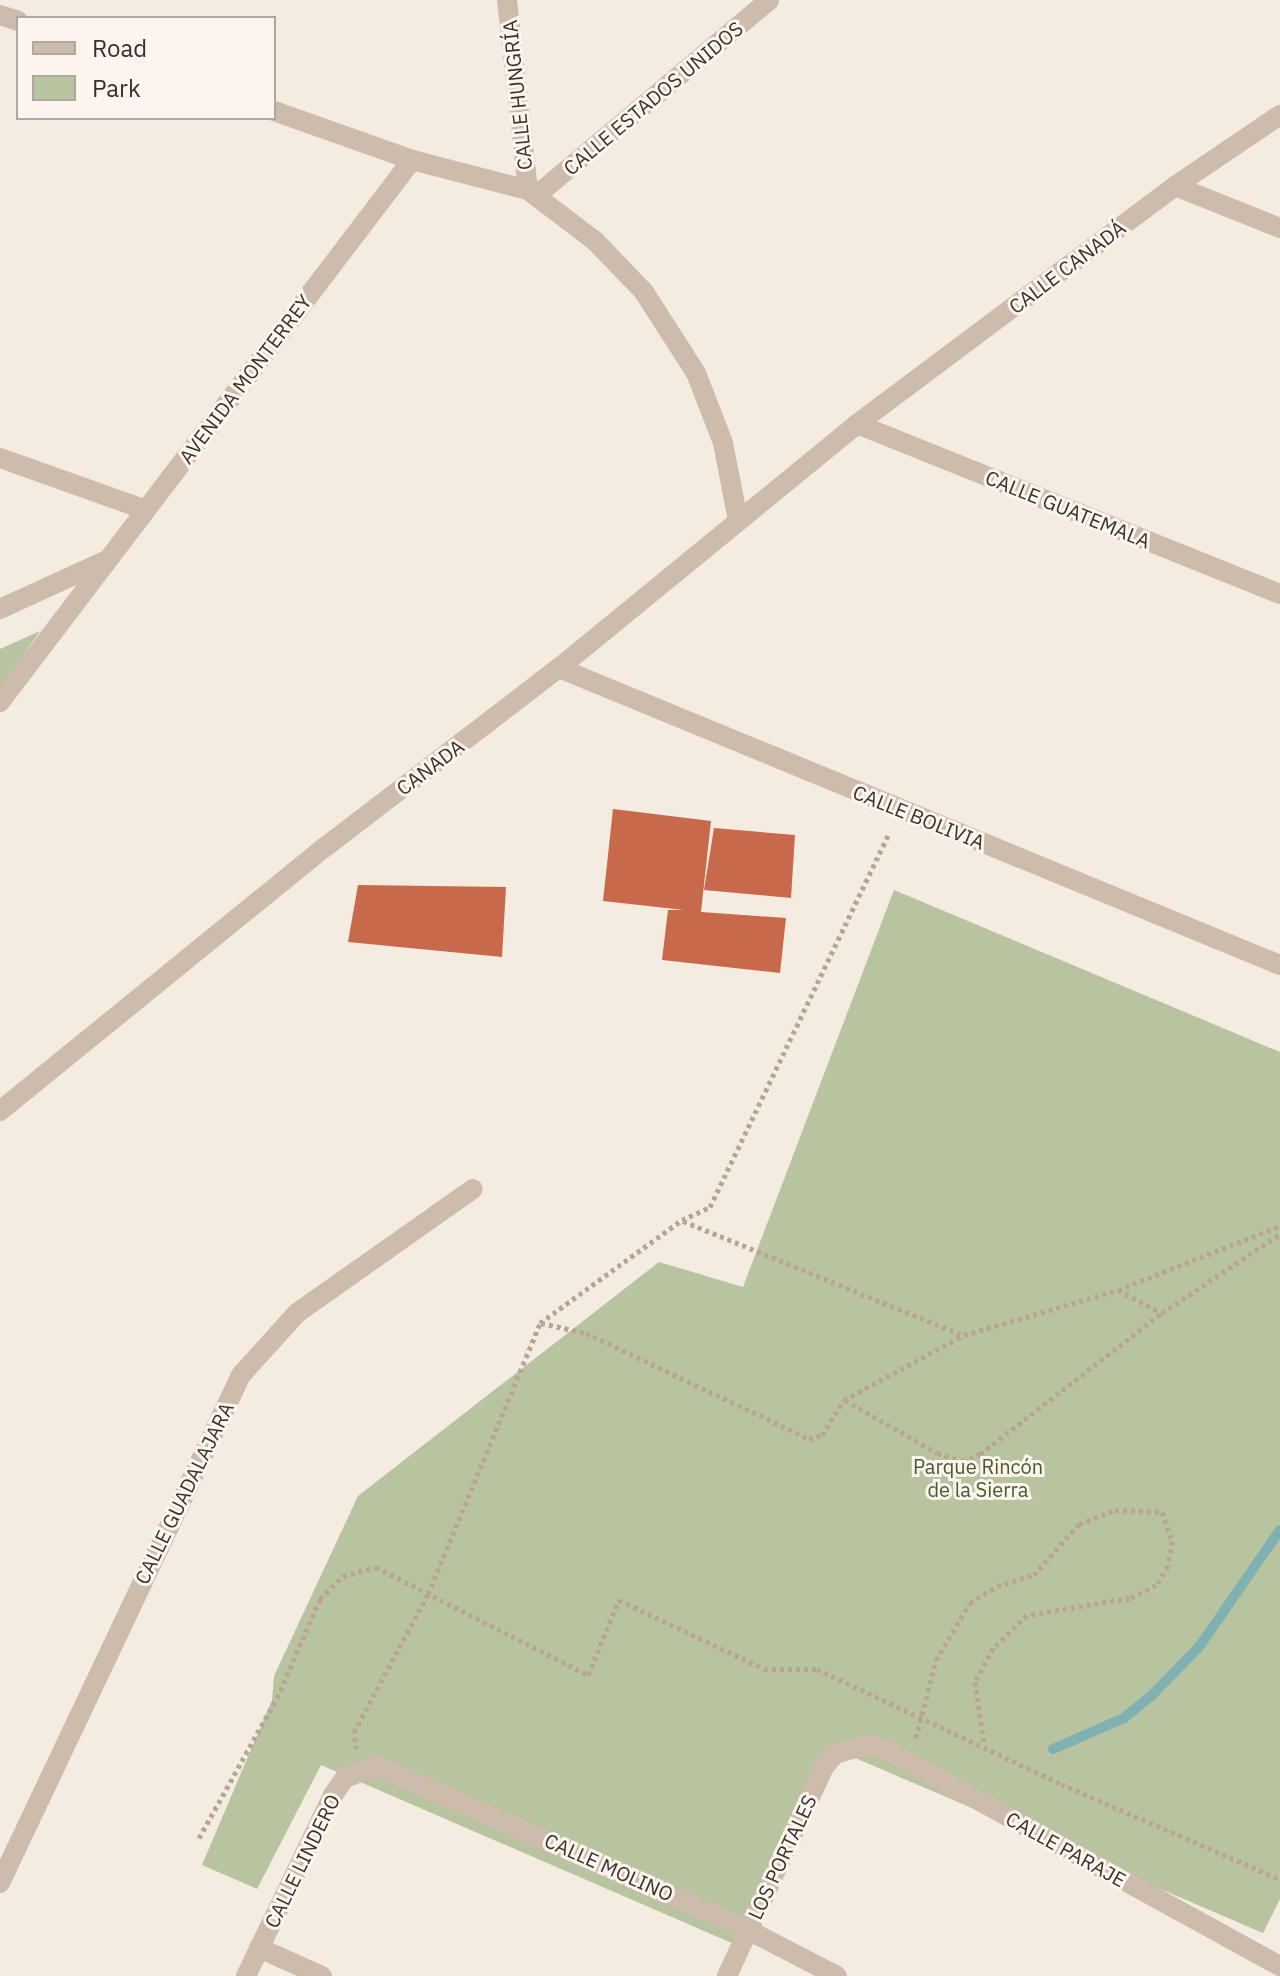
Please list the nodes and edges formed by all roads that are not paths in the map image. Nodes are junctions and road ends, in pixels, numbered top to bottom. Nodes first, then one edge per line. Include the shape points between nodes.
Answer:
1 (507, 0) edge
2 (769, 0) edge
3 (276, 112) edge
4 (1280, 115) edge
5 (412, 160) junction
6 (1175, 186) junction
7 (532, 192) junction
8 (1280, 228) edge
9 (857, 424) junction
10 (0, 458) edge
11 (146, 510) junction
12 (738, 520) junction
13 (108, 560) junction
14 (1280, 594) edge
15 (0, 609) edge
16 (559, 668) junction
17 (0, 702) edge
18 (1280, 965) edge
19 (1, 1110) edge
20 (473, 1189) dead end
21 (849, 1747) joint
22 (368, 1770) joint
23 (0, 1883) edge
24 (748, 1930) junction
25 (259, 1948) junction
26 (1280, 1966) edge
27 (246, 1976) edge
28 (322, 1976) edge
29 (727, 1976) edge
30 (837, 1976) edge

1 - 7 street, CALLE HUNGRÍA
2 - 7 street, CALLE ESTADOS UNIDOS
3 - 5 street
4 - 6 street, CALLE CANADÁ
5 - 7 street
5 - 11 street, AVENIDA MONTERREY
6 - 8 street
6 - 9 street, CALLE CANADÁ
7 - 12 street, CALLE HUNGRÍA via 595,241 644,292 696,373 723,443
9 - 12 street, CANADA
9 - 14 street, CALLE GUATEMALA
10 - 11 street
11 - 13 street, AVENIDA MONTERREY
12 - 16 street, CANADA
13 - 15 street
13 - 17 street, AVENIDA MONTERREY
16 - 18 street, CALLE BOLIVIA
16 - 19 street, CANADA via 311,858
20 - 23 street, CALLE GUADALAJARA via 297,1313 241,1375
21 - 24 street, LOS PORTALES via 824,1767
21 - 26 street, CALLE PARAJE via 876,1747 909,1762
22 - 24 street, CALLE MOLINO
22 - 25 street, CALLE LINDERO via 345,1778 333,1795
24 - 29 street, LOS PORTALES
24 - 30 street, CALLE MOLINO
25 - 27 street, CALLE LINDERO
25 - 28 street

